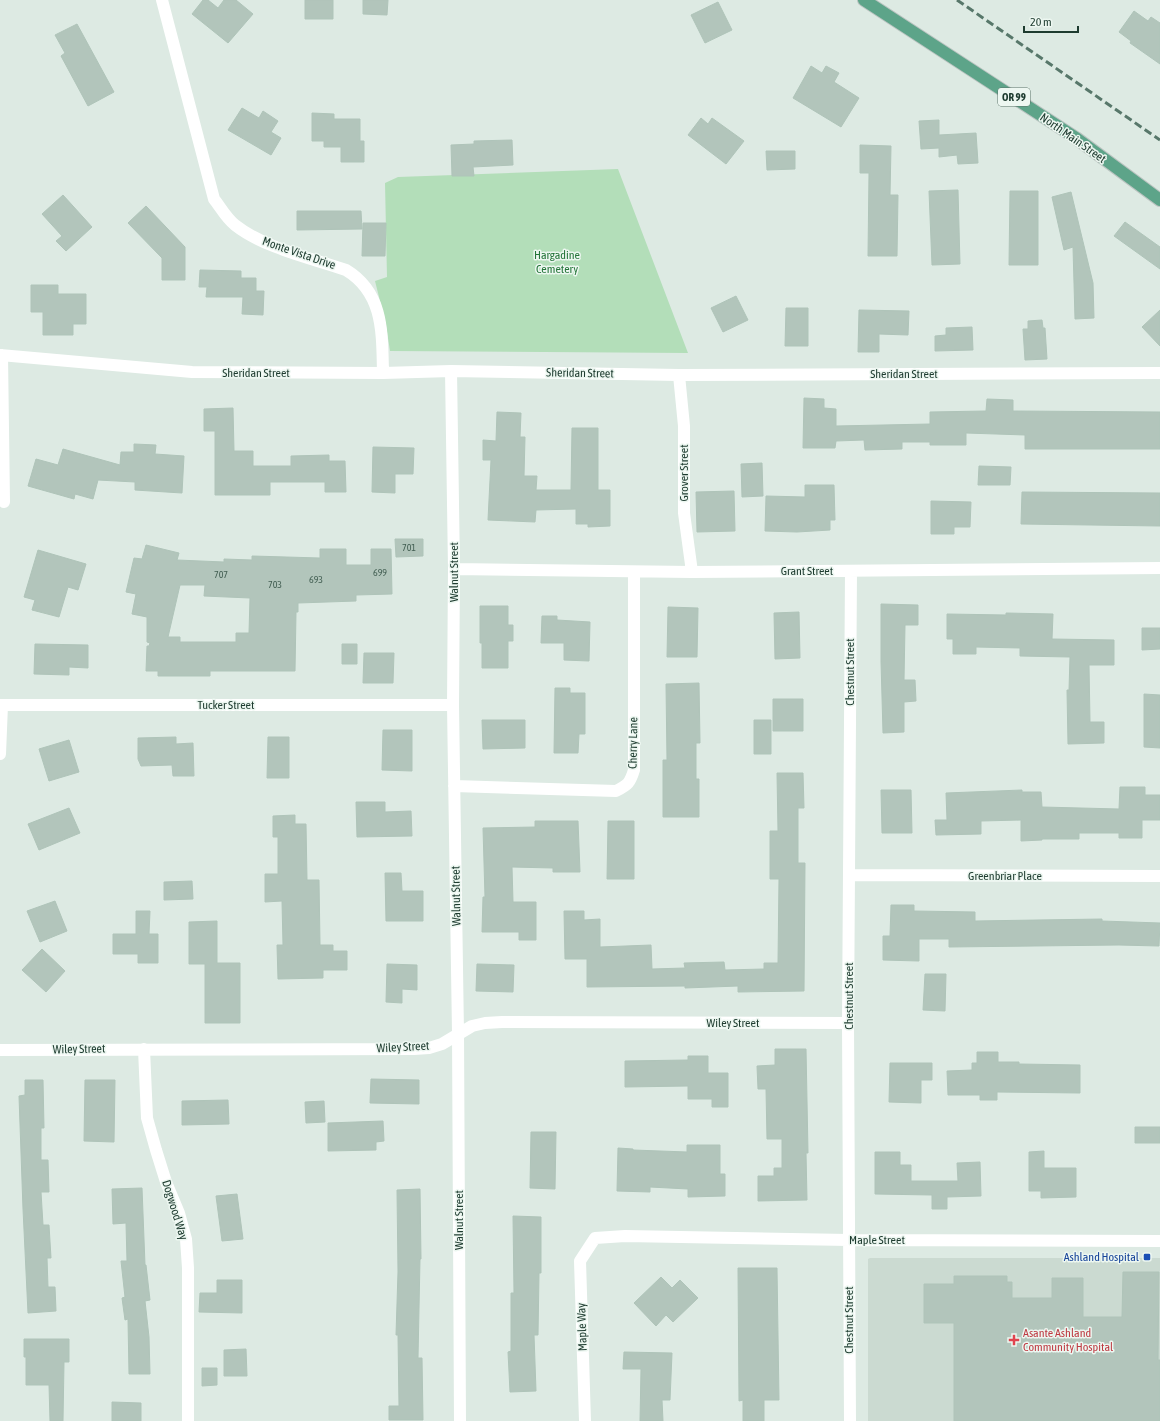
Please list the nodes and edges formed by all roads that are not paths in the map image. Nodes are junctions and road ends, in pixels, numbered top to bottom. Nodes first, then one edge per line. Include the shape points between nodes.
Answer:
1 (162, 0) edge
2 (864, 0) edge
3 (1160, 200) edge
4 (1, 355) edge
5 (451, 371) junction
6 (383, 373) junction
7 (1160, 373) edge
8 (679, 375) junction
9 (4, 502) dead end
10 (1160, 568) edge
11 (454, 569) junction
12 (851, 571) junction
13 (634, 572) junction
14 (692, 572) junction
15 (1, 705) edge
16 (453, 705) junction
17 (0, 754) edge
18 (454, 786) junction
19 (850, 875) junction
20 (1160, 876) edge
21 (848, 1023) junction
22 (458, 1033) junction
23 (144, 1049) junction
24 (0, 1050) edge
25 (595, 1238) joint
26 (849, 1240) junction
27 (1160, 1241) edge
28 (188, 1421) edge
29 (460, 1421) edge
30 (585, 1421) edge
31 (850, 1421) edge

1 - 6 street, Monte Vista Drive via 214,199 235,225 251,235 356,276 375,300 379,316
2 - 3 main road, North Main Street / OR 99 via 1070,134
4 - 6 street, Sheridan Street via 192,372
4 - 9 street
5 - 6 street, Sheridan Street
5 - 8 street, Sheridan Street
5 - 11 street, Walnut Street
7 - 8 street, Sheridan Street
8 - 14 street, Grover Street via 684,426 684,513
10 - 12 street, Grant Street
11 - 13 street, Grant Street
11 - 16 street, Walnut Street
12 - 14 street, Grant Street
12 - 19 street, Chestnut Street
13 - 14 street, Grant Street
13 - 18 street, Cherry Lane via 634,770 631,780 625,787 616,791
15 - 16 street, Tucker Street
15 - 17 street
16 - 18 street, Walnut Street
18 - 22 street, Walnut Street
19 - 20 street, Greenbriar Place
19 - 21 street, Chestnut Street
21 - 22 street, Wiley Street via 502,1022 472,1026
21 - 26 street, Chestnut Street
22 - 23 street, Wiley Street via 442,1044 414,1049
22 - 29 street, Walnut Street
23 - 24 street, Wiley Street
23 - 28 street, Dogwood Way via 147,1118 186,1239
25 - 26 street, Maple Street via 625,1236
25 - 30 street, Maple Way via 580,1261
26 - 27 street, Maple Street
26 - 31 street, Chestnut Street

